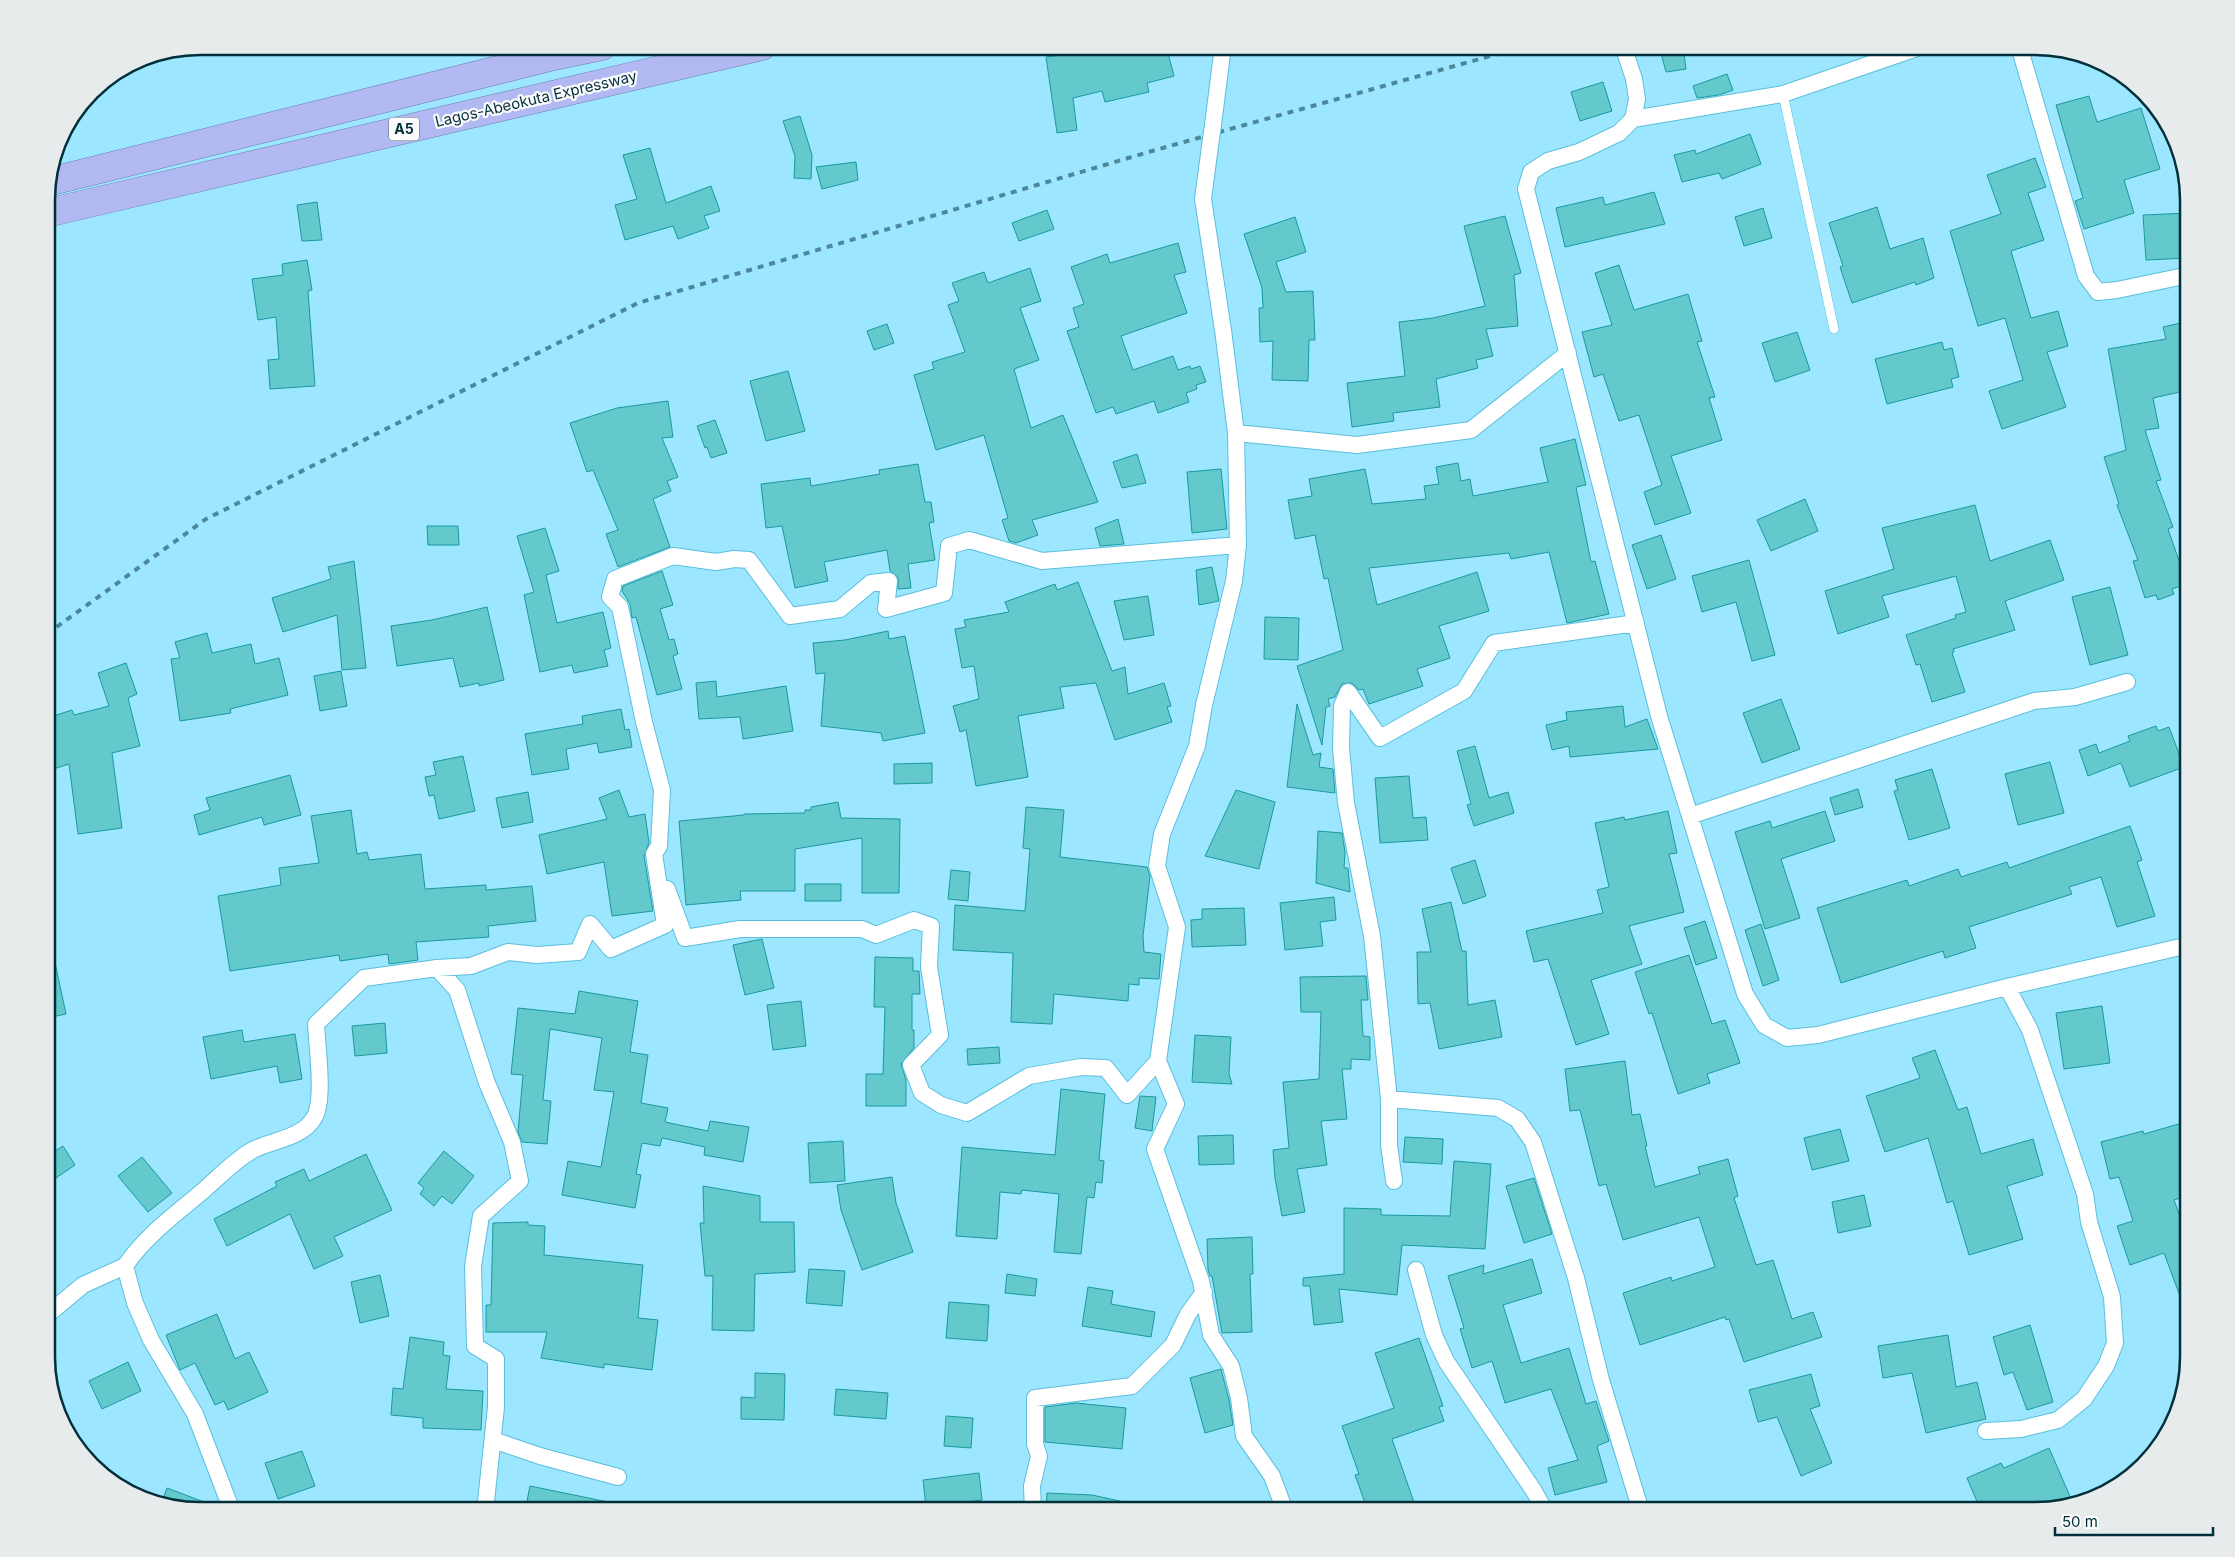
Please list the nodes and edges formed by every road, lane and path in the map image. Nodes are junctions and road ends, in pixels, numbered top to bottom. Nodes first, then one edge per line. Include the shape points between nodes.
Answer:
1 (538, 55) edge
2 (723, 55) edge
3 (1222, 55) edge
4 (1626, 55) edge
5 (1897, 55) edge
6 (2022, 55) edge
7 (1783, 94) junction
8 (1632, 119) junction
9 (57, 180) edge
10 (55, 211) edge
11 (2180, 278) edge
12 (1834, 329) dead end
13 (1568, 353) junction
14 (1236, 433) junction
15 (1238, 545) junction
16 (1636, 623) junction
17 (2127, 682) dead end
18 (1690, 816) junction
19 (654, 854) junction
20 (2180, 947) edge
21 (437, 968) junction
22 (2007, 987) junction
23 (1158, 1061) junction
24 (1389, 1099) junction
25 (1394, 1180) dead end
26 (125, 1266) junction
27 (1416, 1270) dead end
28 (1204, 1292) junction
29 (55, 1308) edge
30 (1986, 1432) dead end
31 (493, 1440) junction
32 (618, 1477) dead end
33 (229, 1502) edge
34 (486, 1502) edge
35 (1033, 1502) edge
36 (1282, 1502) edge
37 (1540, 1502) edge
38 (1638, 1502) edge

1 - 9 highway, A5
2 - 10 highway, Lagos-Abeokuta Expressway / A5
3 - 14 street, bridge via 1203,199
4 - 8 street via 1637,99
5 - 7 street
6 - 11 street via 2086,276 2098,292
7 - 8 street
7 - 12 lane
8 - 13 street via 1620,133 1579,152 1548,161 1531,172 1526,188
13 - 14 street via 1471,430 1358,445
13 - 16 street
14 - 15 street
15 - 19 street via 1042,562 969,540 949,546 944,593 886,609 889,581 871,583 840,609 790,616 749,560 716,562 673,556 615,579 610,597 620,607 662,790 659,846
15 - 23 street via 1234,582 1197,746 1162,834 1157,866 1177,927
16 - 18 street via 1659,716
16 - 24 street via 1494,642 1464,691 1380,738 1348,692 1342,706 1345,794 1372,936
17 - 18 street via 2075,697 2034,700
18 - 22 street via 1745,994 1764,1026 1787,1038 1818,1034
19 - 21 street via 665,925 611,949 590,924 578,952 537,955 508,952 471,966
19 - 23 street via 685,938 740,929 862,929 876,935 914,920 931,926 929,967 940,1035 911,1065 922,1093 941,1105 967,1113 1029,1076 1081,1067 1106,1068 1127,1095
20 - 22 street
21 - 26 street via 364,978 341,999 316,1024 320,1100 315,1118 286,1138 251,1151 155,1232
21 - 31 street via 457,990 487,1083 512,1142 520,1181 481,1216 473,1266 475,1346 496,1359
22 - 30 street via 2030,1030 2085,1194 2089,1222 2112,1297 2116,1343 2106,1366 2084,1399 2058,1420 2021,1429
23 - 28 street via 1176,1104 1155,1149
24 - 25 street via 1389,1145
24 - 38 street via 1498,1108 1517,1119 1533,1142 1576,1278 1601,1380
26 - 29 street via 83,1285
26 - 33 street via 135,1303 151,1340 195,1414
27 - 37 street via 1434,1335 1446,1361
28 - 35 street via 1172,1345 1132,1386 1035,1398 1035,1444 1040,1456 1032,1486
28 - 36 street via 1211,1335 1231,1366 1244,1436 1272,1476
31 - 32 street
31 - 34 street

